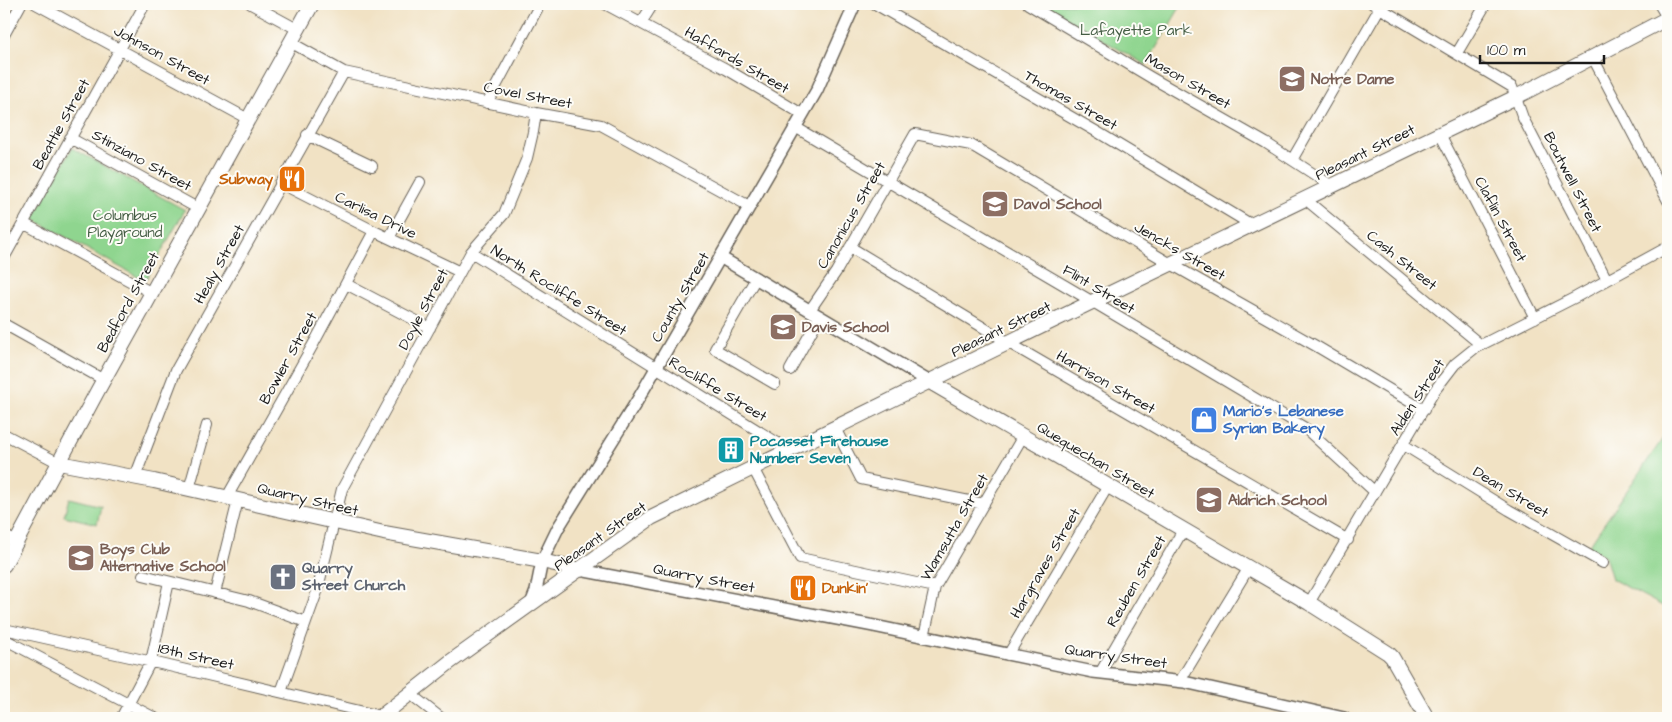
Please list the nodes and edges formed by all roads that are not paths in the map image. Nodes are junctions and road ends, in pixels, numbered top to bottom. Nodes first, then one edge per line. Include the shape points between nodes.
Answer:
1 (21, 4) edge
2 (36, 4) edge
3 (144, 4) edge
4 (251, 4) edge
5 (312, 4) edge
6 (540, 4) edge
7 (605, 4) edge
8 (653, 4) edge
9 (855, 4) edge
10 (875, 4) edge
11 (1028, 4) edge
12 (1486, 4) edge
13 (1659, 4) edge
14 (1378, 5) edge
15 (1668, 19) edge
16 (641, 23) junction
17 (297, 29) junction
18 (4, 35) edge
19 (290, 42) junction
20 (120, 48) junction
21 (1457, 54) junction
22 (1593, 58) junction
23 (344, 72) junction
24 (1516, 97) junction
25 (487, 102) junction
26 (536, 113) junction
27 (802, 114) junction
28 (248, 119) junction
29 (795, 128) junction
30 (915, 134) joint
31 (1440, 134) junction
32 (307, 135) junction
33 (70, 138) junction
34 (1292, 160) junction
35 (372, 166) dead end
36 (420, 182) dead end
37 (280, 183) junction
38 (888, 183) junction
39 (1332, 186) junction
40 (1305, 199) junction
41 (1668, 201) edge
42 (750, 206) junction
43 (199, 209) junction
44 (23, 223) junction
45 (1252, 224) junction
46 (374, 231) junction
47 (389, 238) junction
48 (850, 247) junction
49 (1668, 247) edge
50 (471, 252) junction
51 (720, 257) junction
52 (4, 258) edge
53 (1171, 264) junction
54 (460, 272) junction
55 (756, 278) junction
56 (1607, 280) junction
57 (346, 284) junction
58 (152, 293) junction
59 (1093, 302) junction
60 (815, 313) junction
61 (1536, 318) junction
62 (4, 324) edge
63 (430, 328) junction
64 (1009, 343) junction
65 (1481, 345) junction
66 (656, 369) junction
67 (790, 370) dead end
68 (104, 380) junction
69 (930, 382) junction
70 (775, 384) dead end
71 (1424, 410) junction
72 (207, 425) dead end
73 (836, 428) junction
74 (4, 434) edge
75 (1023, 436) junction
76 (1404, 445) junction
77 (789, 450) junction
78 (59, 463) junction
79 (753, 468) junction
80 (134, 477) junction
81 (1108, 486) junction
82 (189, 489) junction
83 (1375, 492) junction
84 (233, 499) junction
85 (984, 504) junction
86 (334, 522) junction
87 (1183, 530) junction
88 (4, 535) edge
89 (1348, 540) junction
90 (16, 542) junction
91 (542, 561) junction
92 (1603, 563) dead end
93 (4, 565) edge
94 (1248, 569) junction
95 (580, 570) junction
96 (143, 575) dead end
97 (169, 582) junction
98 (936, 587) junction
99 (215, 593) junction
100 (531, 604) junction
101 (1309, 604) junction
102 (306, 622) junction
103 (4, 629) edge
104 (924, 637) junction
105 (4, 639) edge
106 (1008, 655) junction
107 (151, 661) junction
108 (1100, 673) junction
109 (1180, 681) junction
110 (281, 692) junction
111 (409, 693) junction
112 (129, 704) junction
113 (380, 717) edge
114 (121, 718) edge
115 (155, 718) edge
116 (441, 718) edge
117 (1344, 718) edge
118 (1427, 718) edge

1 - 18 street
2 - 20 street, Johnson Street
3 - 20 street, Beattie Street
4 - 17 street
5 - 17 main road, Bedford Street
6 - 25 street
7 - 16 street, Haffards Street
8 - 16 street
9 - 27 street, County Street via 828,67
10 - 45 street, Thomas Street
11 - 34 street, Mason Street
12 - 21 street
13 - 15 street
14 - 21 street
14 - 34 street
15 - 22 main road, Pleasant Street
16 - 27 street, Haffards Street
17 - 19 main road, Bedford Street
19 - 23 street, Covel Street
19 - 28 main road, Bedford Street
20 - 28 street, Johnson Street
20 - 33 street, Beattie Street
21 - 24 street via 1512,87
22 - 24 main road, Pleasant Street
22 - 41 street
23 - 25 street, Covel Street
23 - 32 street, Healy Street
24 - 31 main road, Pleasant Street
24 - 56 street, Boutwell Street via 1523,118
25 - 26 street, Covel Street
26 - 42 street, Covel Street via 601,125
26 - 50 street, Doyle Street via 527,158 504,214
27 - 29 street, County Street
28 - 43 main road, Bedford Street
29 - 38 street, Flint Street
29 - 42 street, County Street
30 - 38 street, Canonicus Street
30 - 53 street, Jencks Street via 971,145
31 - 39 main road, Pleasant Street
31 - 61 street, Claflin Street
32 - 35 street
32 - 37 street, Healy Street
33 - 43 street, Stinziano Street
33 - 44 street, Beattie Street
34 - 39 street, Mason Street
36 - 47 street
37 - 46 street, Carlisa Drive
37 - 80 street, Healy Street via 176,370
38 - 48 street, Canonicus Street
38 - 59 street, Flint Street
39 - 40 main road, Pleasant Street
40 - 45 main road, Pleasant Street
40 - 65 street, Cash Street
42 - 51 street, County Street
43 - 58 main road, Bedford Street
44 - 52 street, Beattie Street
44 - 58 street
45 - 53 main road, Pleasant Street
46 - 47 street, Carlisa Drive
46 - 57 street, Bowler Street
47 - 54 street, Carlisa Drive
48 - 60 street, Canonicus Street
48 - 64 street, Harrison Street
49 - 56 street, Alden Street
50 - 54 street, Doyle Street
50 - 66 street, North Rocliffe Street
51 - 55 street, Quequechan Street
51 - 66 street, County Street
53 - 59 main road, Pleasant Street
53 - 71 street, Jencks Street
54 - 63 street, Doyle Street
55 - 60 street, Quequechan Street
55 - 70 street via 715,349
56 - 61 street, Alden Street
57 - 63 street
57 - 84 street, Bowler Street
58 - 68 main road, Bedford Street
59 - 64 main road, Pleasant Street
59 - 83 street, Flint Street via 1305,428
60 - 67 street, Canonicus Street
60 - 69 street, Quequechan Street
61 - 65 street, Alden Street
62 - 68 street
63 - 86 street, Doyle Street via 342,488
64 - 69 main road, Pleasant Street
64 - 89 street, Harrison Street
65 - 71 street, Alden Street via 1451,368
66 - 77 street, Rocliffe Street
66 - 91 street, County Street via 558,528
68 - 78 main road, Bedford Street
69 - 73 main road, Pleasant Street
69 - 75 main road, Quequechan Street
71 - 76 street, Alden Street
72 - 82 street
73 - 77 main road, Pleasant Street
73 - 85 street via 861,479
74 - 78 street
75 - 81 main road, Quequechan Street
75 - 85 street, Wamsutta Street
76 - 83 street, Alden Street
76 - 92 street, Dean Street
77 - 79 main road, Pleasant Street
78 - 80 main road, Quarry Street
78 - 90 main road, Bedford Street
79 - 95 main road, Pleasant Street via 651,518
79 - 98 street via 800,558
80 - 82 main road, Quarry Street
81 - 87 main road, Quequechan Street
81 - 106 street, Hargraves Street
82 - 84 main road, Quarry Street
83 - 89 street, Alden Street
84 - 86 main road, Quarry Street
84 - 99 street, Bowler Street
85 - 98 street, Wamsutta Street
86 - 91 main road, Quarry Street
86 - 102 street, Doyle Street via 317,592
87 - 94 main road, Quequechan Street
87 - 108 street, Reuben Street
88 - 90 street
89 - 101 street, Alden Street
90 - 93 main road, Bedford Street
91 - 95 main road, Quarry Street
91 - 100 street, County Street
94 - 101 main road, Quequechan Street
94 - 109 street
95 - 100 main road, Pleasant Street
95 - 104 street, Quarry Street
96 - 97 street
97 - 99 street
97 - 107 street
98 - 104 street, Wamsutta Street
99 - 102 street via 249,601
100 - 111 main road, Pleasant Street
101 - 118 main road, Quequechan Street via 1390,654
102 - 110 street, Doyle Street
103 - 107 street, 18th Street
104 - 106 street, Quarry Street
105 - 112 street
106 - 108 street, Quarry Street
107 - 110 street, 18th Street
107 - 112 street
108 - 109 street, Quarry Street
109 - 117 street, Quarry Street
110 - 113 street, 18th Street
111 - 113 main road, Pleasant Street
111 - 116 street
112 - 114 street
112 - 115 street

